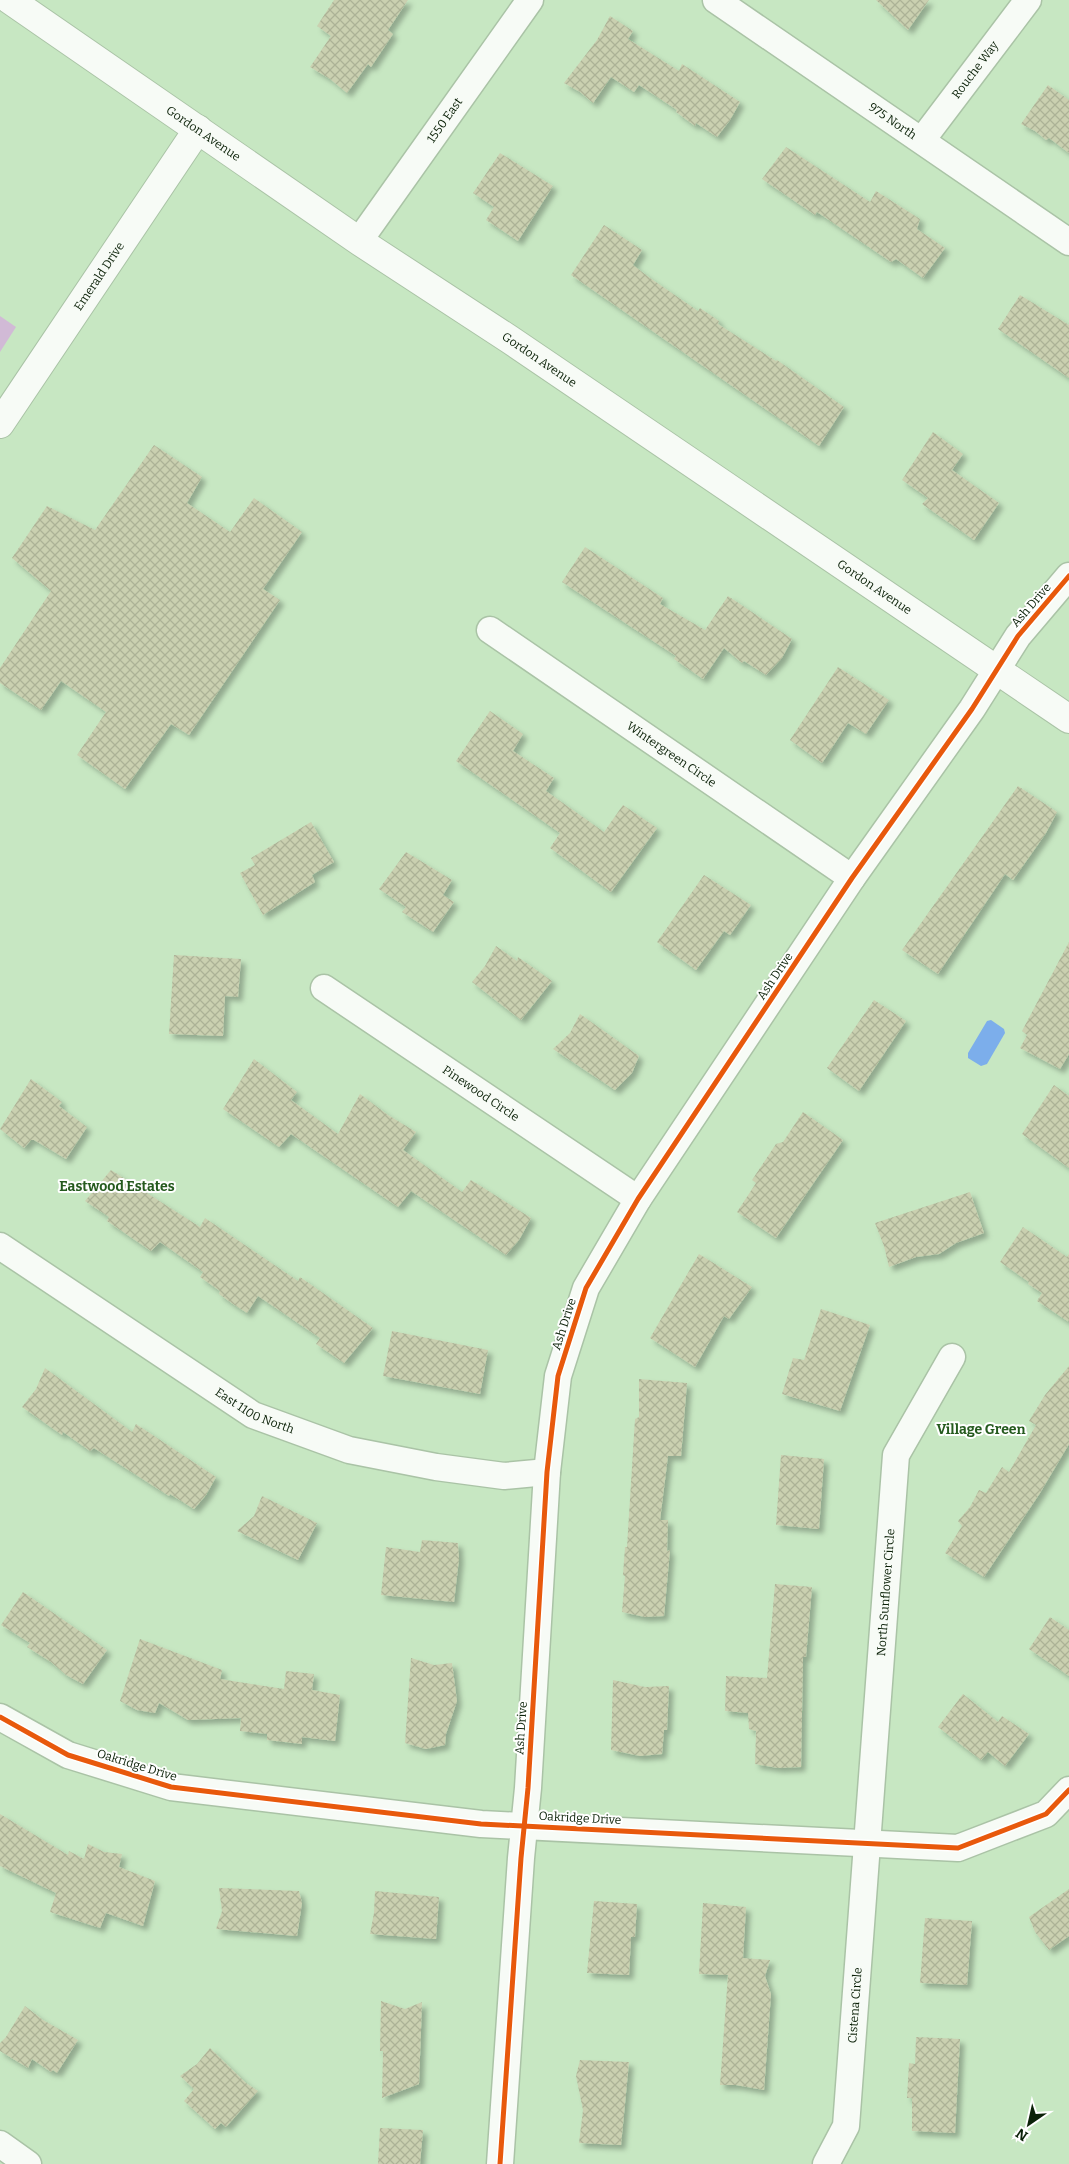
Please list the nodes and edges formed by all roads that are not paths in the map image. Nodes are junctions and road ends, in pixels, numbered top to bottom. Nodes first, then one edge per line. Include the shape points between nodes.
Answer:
1 (10, 0) edge
2 (530, 0) edge
3 (716, 0) edge
4 (1028, 0) edge
5 (198, 129) junction
6 (922, 140) junction
7 (359, 241) junction
8 (1069, 242) edge
9 (0, 424) edge
10 (1069, 576) edge
11 (490, 630) dead end
12 (996, 670) junction
13 (1069, 719) edge
14 (852, 878) junction
15 (324, 988) dead end
16 (638, 1200) junction
17 (0, 1246) edge
18 (952, 1357) dead end
19 (548, 1472) junction
20 (0, 1718) edge
21 (1069, 1790) edge
22 (524, 1824) junction
23 (867, 1842) junction
24 (0, 2144) edge
25 (28, 2164) edge
26 (500, 2164) edge
27 (826, 2164) edge

1 - 5 main road, Gordon Avenue
2 - 7 street, 1550 East
3 - 6 street, 975 North
4 - 6 street, Rouche Way
5 - 7 main road, Gordon Avenue
5 - 9 main road, Emerald Drive
6 - 8 street, 975 North
7 - 12 main road, Gordon Avenue via 509,339
10 - 12 street, Ash Drive via 1018,636
11 - 14 street, Wintergreen Circle
12 - 13 main road, Gordon Avenue
12 - 14 street, Ash Drive
14 - 16 street, Ash Drive
15 - 16 street, Pinewood Circle
16 - 19 street, Ash Drive via 586,1288 558,1376
17 - 19 street, East 1100 North via 253,1415 349,1450 436,1467 504,1476
18 - 23 street, North Sunflower Circle via 896,1455
19 - 22 street, Ash Drive
20 - 22 street, Oakridge Drive via 68,1755 171,1787 475,1823
21 - 23 street, Oakridge Drive via 1046,1814 958,1848
22 - 23 street, Oakridge Drive
22 - 26 street, Ash Drive
23 - 27 street, Cistena Circle via 846,2126
24 - 25 street

